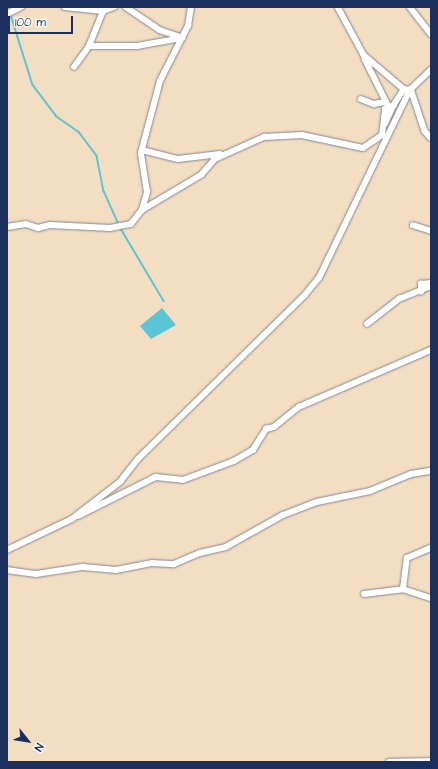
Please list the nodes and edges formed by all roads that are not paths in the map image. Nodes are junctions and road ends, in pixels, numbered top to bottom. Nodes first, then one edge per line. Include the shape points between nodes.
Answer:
1 (20, 7) edge
2 (65, 7) edge
3 (114, 7) edge
4 (126, 7) edge
5 (191, 7) edge
6 (338, 7) edge
7 (410, 7) edge
8 (90, 9) edge
9 (103, 10) junction
10 (7, 14) edge
11 (431, 34) edge
12 (182, 38) junction
13 (89, 46) junction
14 (364, 55) junction
15 (74, 67) dead end
16 (431, 70) edge
17 (404, 89) junction
18 (410, 90) junction
19 (361, 99) dead end
20 (383, 100) junction
21 (391, 107) junction
22 (397, 117) junction
23 (431, 138) edge
24 (142, 150) junction
25 (224, 153) junction
26 (142, 210) junction
27 (413, 225) dead end
28 (7, 226) edge
29 (431, 231) edge
30 (431, 282) edge
31 (431, 286) edge
32 (421, 292) junction
33 (367, 324) dead end
34 (431, 350) edge
35 (431, 471) edge
36 (72, 519) junction
37 (431, 548) edge
38 (7, 550) edge
39 (7, 570) edge
40 (403, 589) junction
41 (364, 594) dead end
42 (431, 598) edge
43 (431, 761) edge
44 (389, 762) edge

1 - 10 street
2 - 8 street
3 - 9 street
4 - 12 street via 160,30
5 - 12 street
6 - 14 street
7 - 11 street
8 - 9 street
9 - 13 street
12 - 13 street via 137,46
12 - 24 street via 160,81
13 - 15 street
14 - 17 street
14 - 20 street
16 - 18 street
17 - 18 street
17 - 21 street
18 - 22 street
18 - 23 street via 425,131
19 - 20 street via 374,104
20 - 21 street
21 - 22 street
21 - 25 street via 382,136 363,148 302,135 264,137
22 - 36 street via 319,278 305,295 138,459 120,482
24 - 25 street via 178,159
24 - 26 street via 147,192
25 - 26 street via 201,175
26 - 28 street via 131,224 120,227 50,225 38,228 26,224
27 - 29 street
30 - 32 street via 420,284
31 - 32 street
32 - 33 street via 399,299
34 - 36 street via 299,407 274,427 266,429 253,450 234,461 183,480 156,477
35 - 39 street via 411,474 370,491 317,502 284,515 226,547 200,552 174,564 152,563 116,570 83,566 31,574
36 - 38 street
37 - 40 street via 408,558
40 - 41 street
40 - 42 street
43 - 44 street

